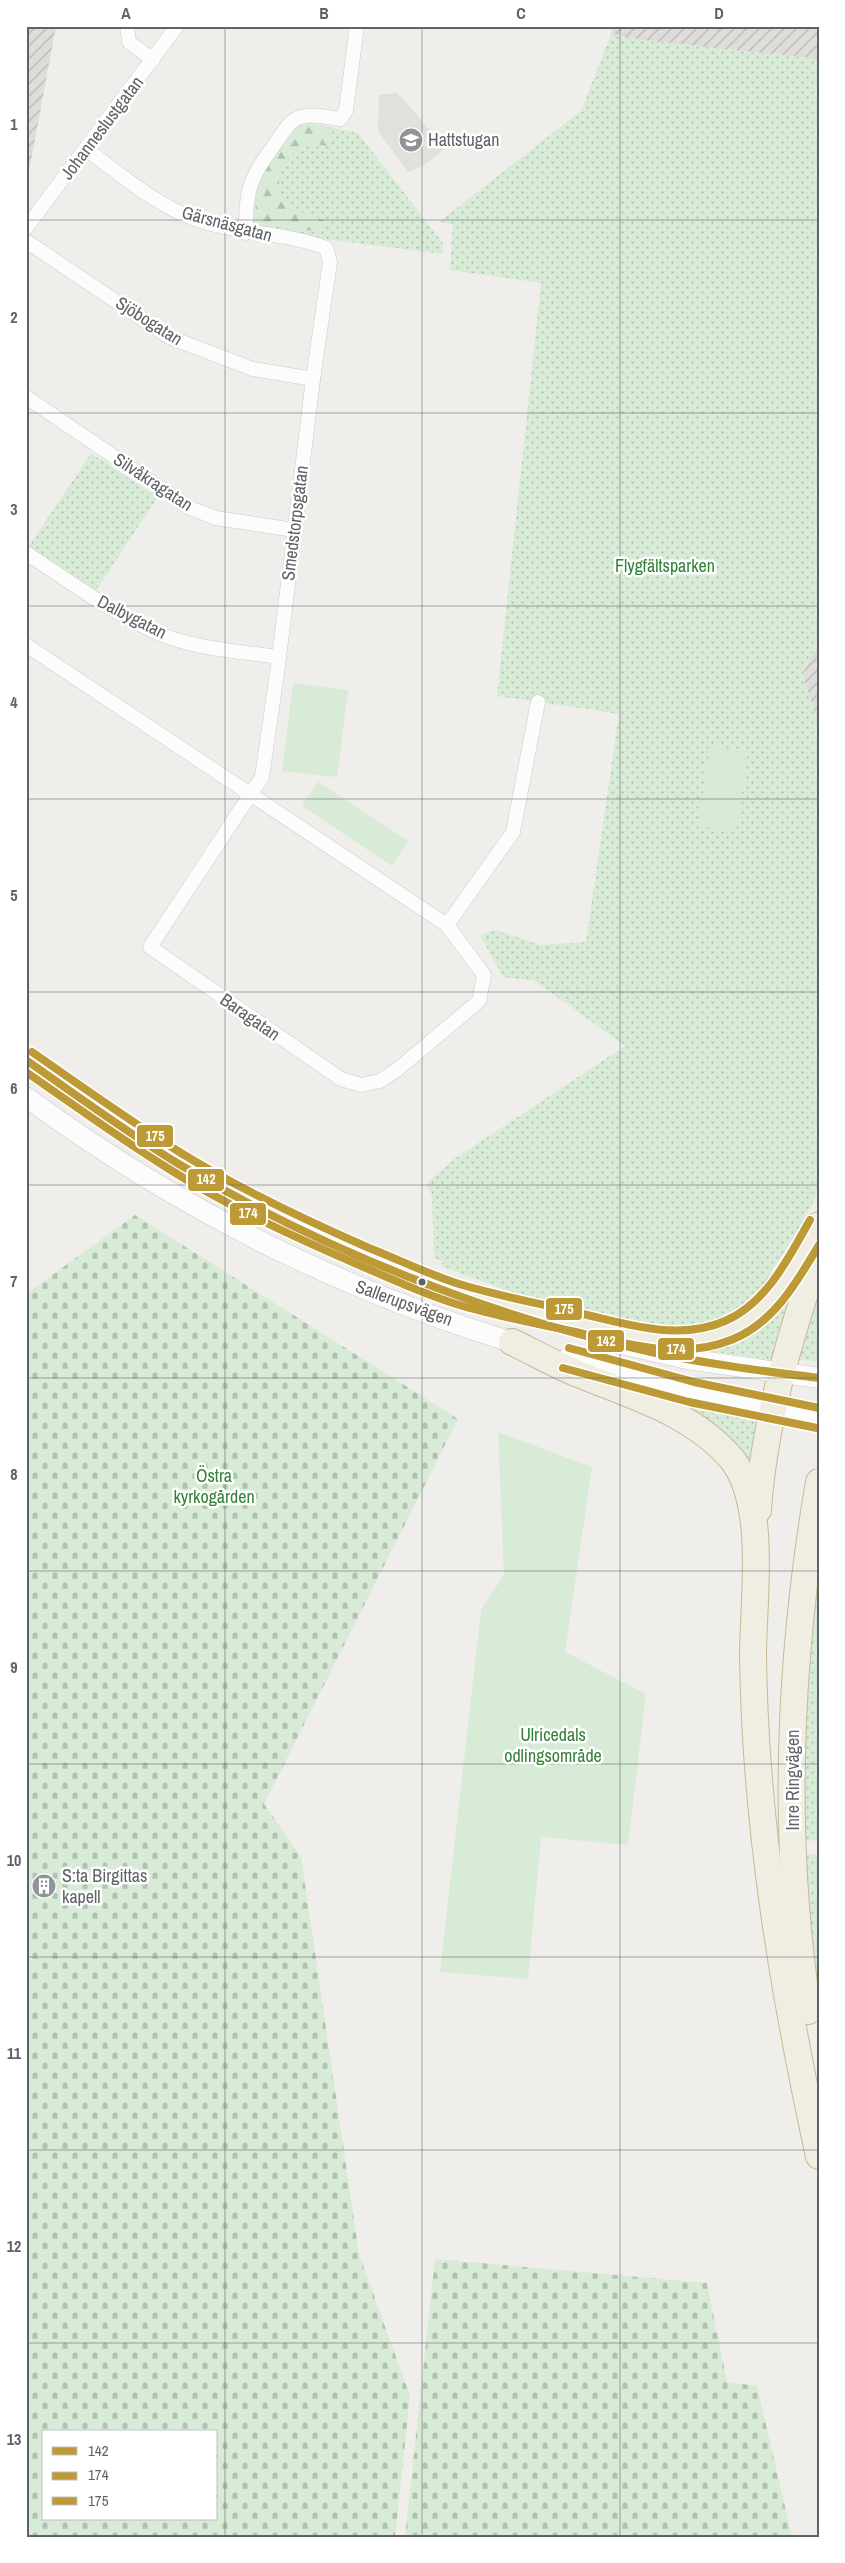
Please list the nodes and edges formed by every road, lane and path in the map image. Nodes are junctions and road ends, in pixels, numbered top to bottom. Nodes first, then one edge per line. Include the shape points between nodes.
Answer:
1 (127, 26) edge
2 (177, 26) edge
3 (357, 26) edge
4 (153, 60) junction
5 (86, 150) junction
6 (26, 228) edge
7 (246, 233) junction
8 (26, 241) edge
9 (326, 248) joint
10 (313, 379) junction
11 (26, 397) edge
12 (294, 530) junction
13 (26, 553) edge
14 (26, 645) edge
15 (279, 657) junction
16 (538, 702) dead end
17 (250, 794) junction
18 (447, 925) junction
19 (26, 1060) edge
20 (27, 1100) edge
21 (819, 1225) edge
22 (819, 1250) edge
23 (464, 1296) junction
24 (512, 1342) junction
25 (782, 1373) junction
26 (819, 1378) edge
27 (772, 1411) junction
28 (819, 1418) edge
29 (819, 1482) edge
30 (754, 1566) junction
31 (819, 2078) edge
32 (819, 2156) edge

1 - 4 street via 129,42
2 - 4 street, Johanneslustgatan
3 - 7 street via 346,110 340,119 315,116 298,118 288,125 255,172 247,197
4 - 5 street, Johanneslustgatan
5 - 6 street, Johanneslustgatan
5 - 7 street, Gärsnäsgatan via 164,205 192,218
7 - 9 street, Gärsnäsgatan
8 - 10 street, Sjöbogatan via 169,337 253,369
9 - 10 street, Smedstorpsgatan via 330,262
10 - 12 street, Smedstorpsgatan
11 - 12 street, Silvåkragatan via 190,508 216,518
12 - 15 street, Smedstorpsgatan
13 - 15 street, Dalbygatan via 154,632 202,647
14 - 17 street
15 - 17 street, Smedstorpsgatan via 262,777
16 - 18 street via 513,832
17 - 18 street
17 - 18 street, Baragatan via 150,947 341,1079 361,1085 380,1080 398,1069 479,1001 484,975
19 - 23 main road, Sallerupsvägen via 198,1175 298,1228 422,1282
20 - 24 main road, Sallerupsvägen via 107,1154 268,1246 347,1282
21 - 23 highway via 794,1268 762,1308 730,1330 708,1338 676,1341 632,1335
22 - 25 highway via 796,1317
23 - 25 main road, Sallerupsvägen via 630,1347
24 - 27 main road, Sallerupsvägen via 652,1384
24 - 30 highway via 675,1414 709,1437 732,1460 748,1490 755,1529
25 - 26 main road, Sallerupsvägen
25 - 27 highway
27 - 28 main road, Sallerupsvägen
27 - 30 highway via 762,1459
29 - 31 highway, Inre Ringvägen via 800,1607 791,1756 793,1868 805,1986
30 - 32 highway via 756,1717 767,1860 783,1969

